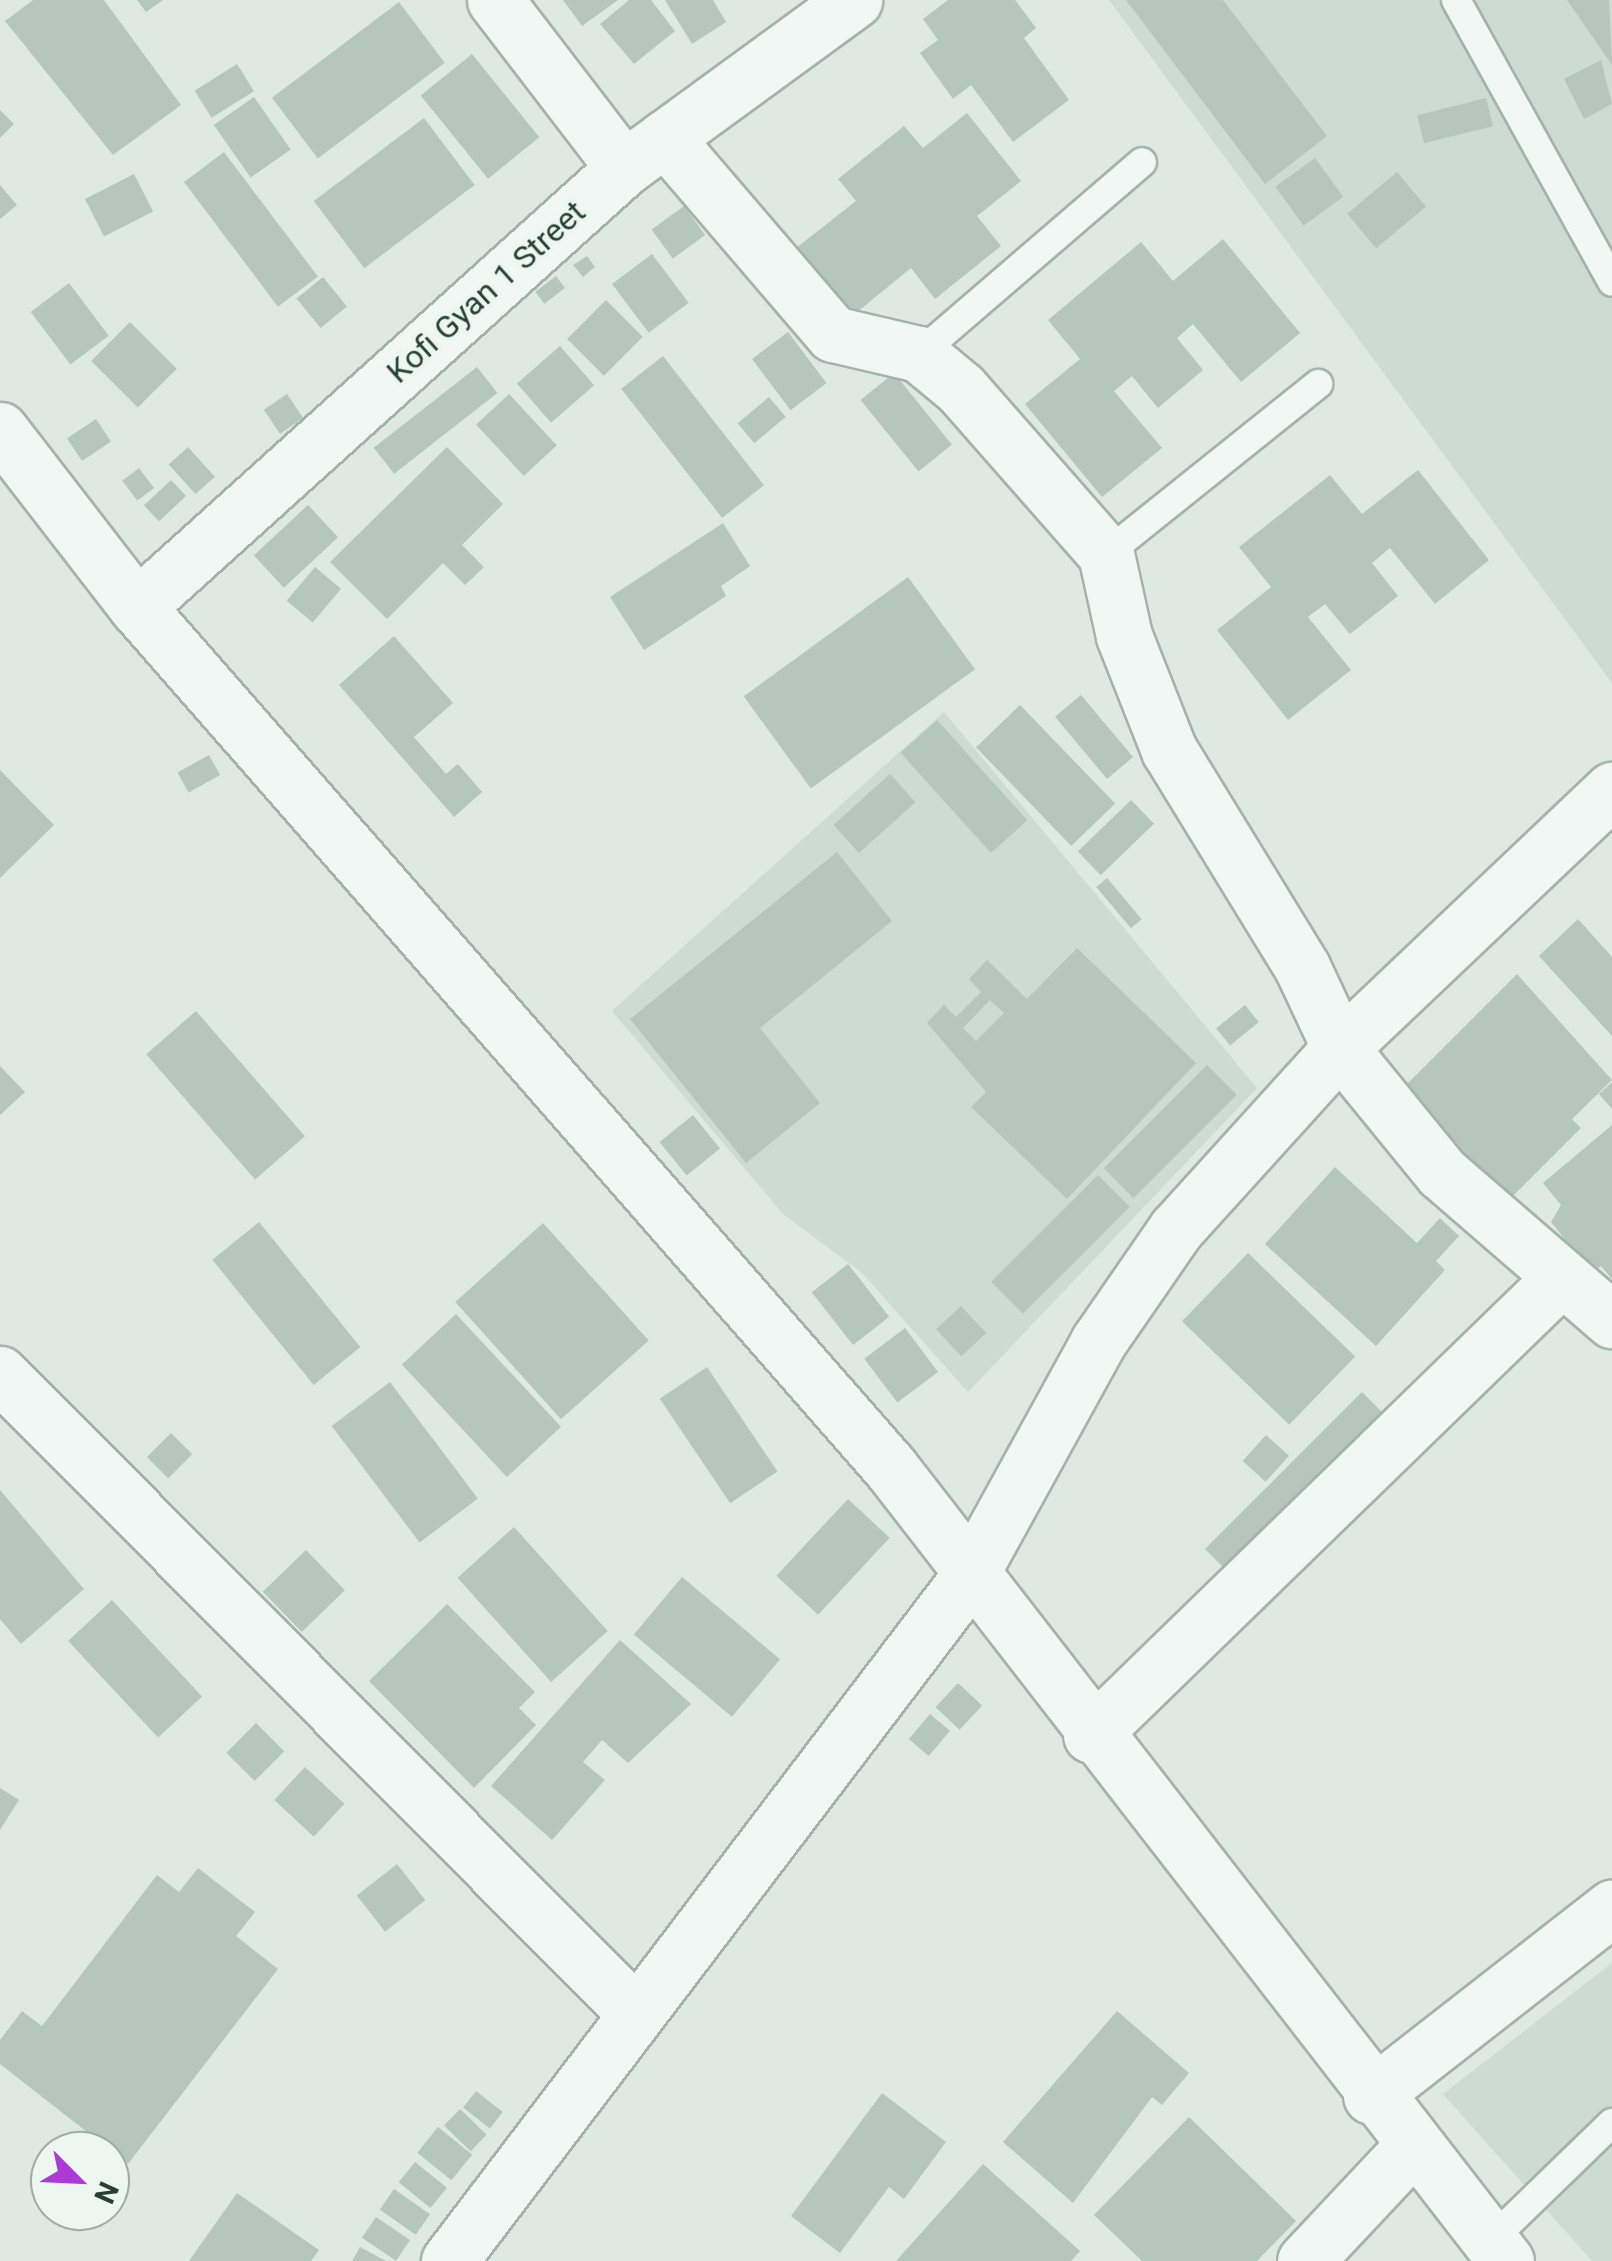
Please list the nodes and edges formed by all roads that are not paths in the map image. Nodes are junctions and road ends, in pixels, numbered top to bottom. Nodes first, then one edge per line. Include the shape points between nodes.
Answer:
1 (495, 0) edge
2 (854, 0) edge
3 (1456, 0) edge
4 (644, 153) junction
5 (1142, 162) dead end
6 (1612, 282) edge
7 (919, 354) junction
8 (1318, 384) dead end
9 (0, 430) edge
10 (1106, 554) junction
11 (137, 606) junction
12 (1612, 790) edge
13 (1340, 1048) junction
14 (1559, 1280) junction
15 (1612, 1320) edge
16 (0, 1374) edge
17 (968, 1577) junction
18 (1091, 1736) junction
19 (1612, 1908) edge
20 (636, 2014) junction
21 (1371, 2096) junction
22 (1612, 2123) edge
23 (1411, 2148) junction
24 (1498, 2251) edge
25 (449, 2261) edge
26 (1305, 2261) edge

1 - 4 street
2 - 4 street, Kofi Gyan 1 Street
3 - 6 lane
4 - 7 street via 833,334
4 - 11 street, Kofi Gyan 1 Street
5 - 7 lane
7 - 10 street via 961,389
8 - 10 lane
9 - 11 street
10 - 13 street via 1124,636 1169,750 1302,967
11 - 17 street via 890,1468
12 - 13 street
13 - 14 street via 1442,1173
13 - 17 street via 1176,1230 1098,1342
14 - 15 street
14 - 18 street
16 - 20 street
17 - 18 street
17 - 20 street
18 - 21 street
19 - 21 street
20 - 25 street
21 - 23 street
22 - 24 lane
23 - 24 street
23 - 26 street

